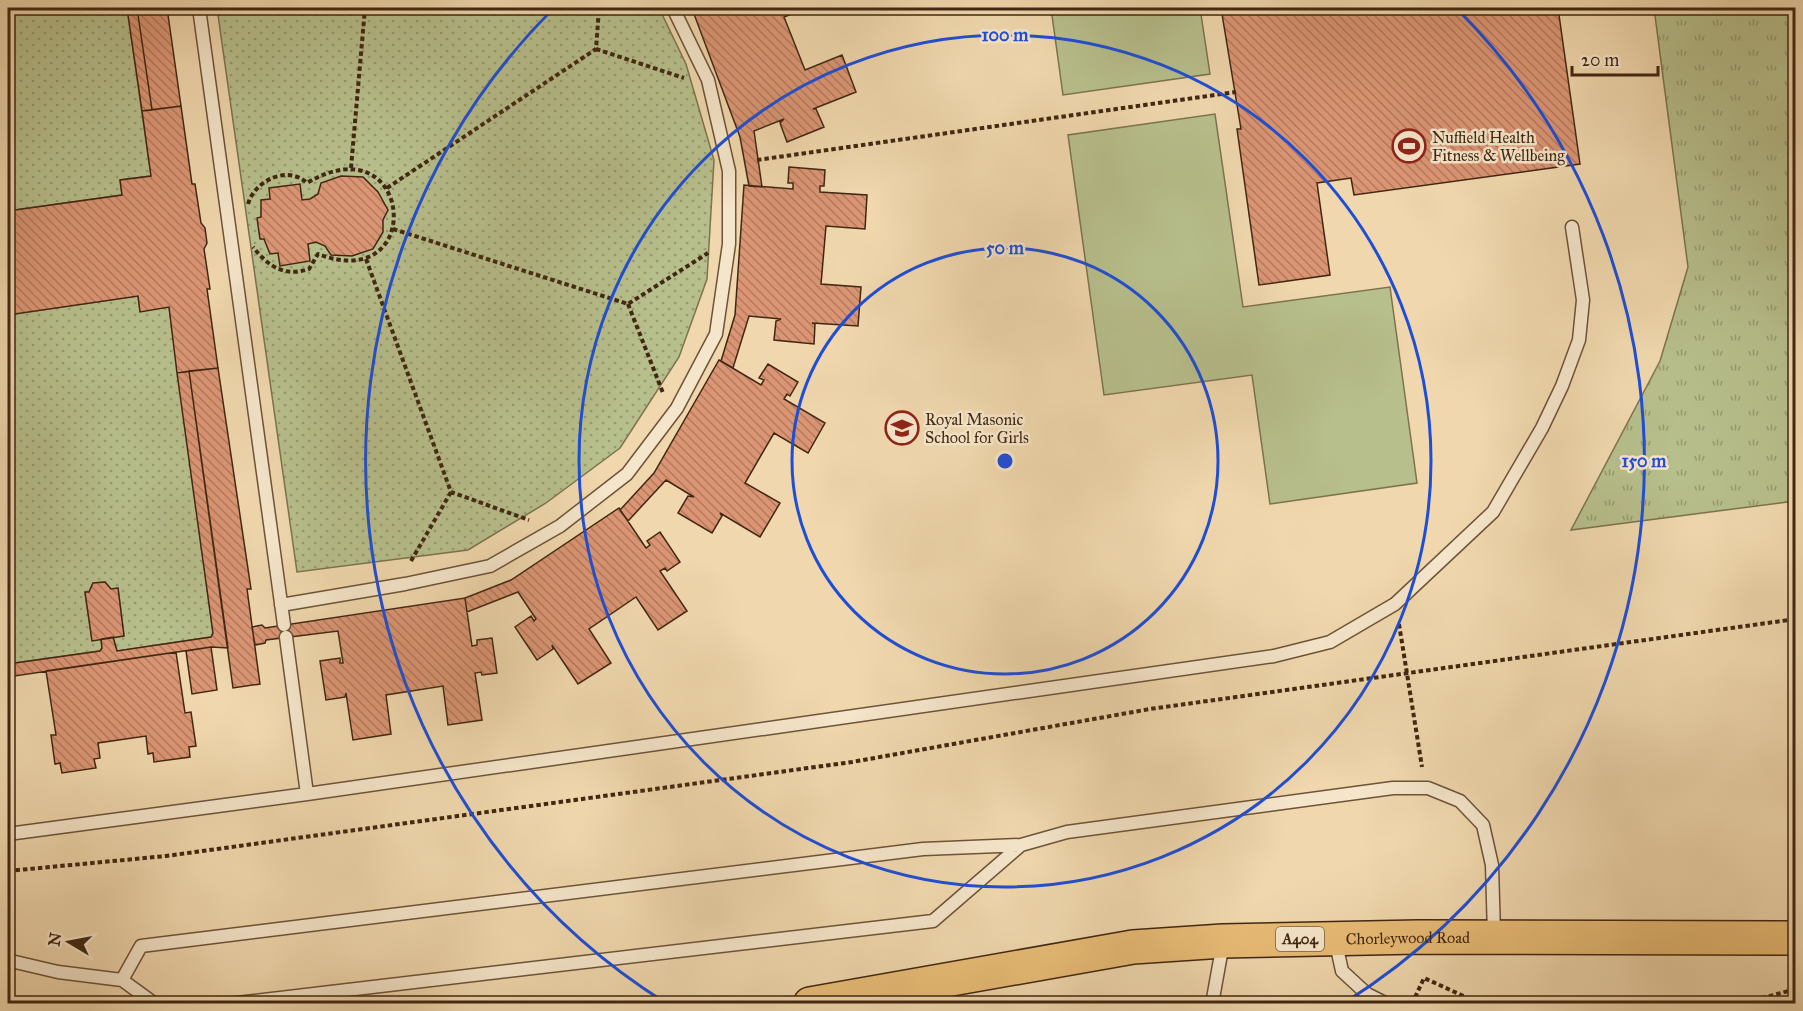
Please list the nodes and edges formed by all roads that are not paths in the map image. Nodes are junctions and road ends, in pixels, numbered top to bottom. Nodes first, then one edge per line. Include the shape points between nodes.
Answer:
1 (199, 8) edge
2 (673, 8) edge
3 (1572, 227) dead end
4 (281, 605) junction
5 (307, 794) junction
6 (8, 834) edge
7 (1021, 844) junction
8 (1335, 938) junction
9 (1494, 938) junction
10 (1796, 938) edge
11 (1223, 941) junction
12 (8, 957) edge
13 (122, 980) junction
14 (155, 1004) edge
15 (228, 1004) edge
16 (810, 1004) edge
17 (1212, 1004) edge
18 (1387, 1004) edge

1 - 4 lane
2 - 4 lane via 709,87 729,171 728,240 716,334 672,415 627,474 556,529 490,566
3 - 5 lane via 1583,300 1579,340 1542,428 1493,512 1395,604 1330,642 1274,656
4 - 5 lane
5 - 6 lane
7 - 9 lane via 1067,832 1393,788 1428,788 1460,801 1484,825 1492,865
7 - 13 lane via 923,849 141,946
7 - 15 lane via 933,921
8 - 9 main road, Chorleywood Road / A404
8 - 11 main road, Chorleywood Road / A404
8 - 18 lane via 1342,971 1367,994
9 - 10 main road, Chorleywood Road / A404
11 - 16 main road, Chorleywood Road / A404 via 1133,947
11 - 17 lane
12 - 13 lane via 58,972
13 - 14 lane

